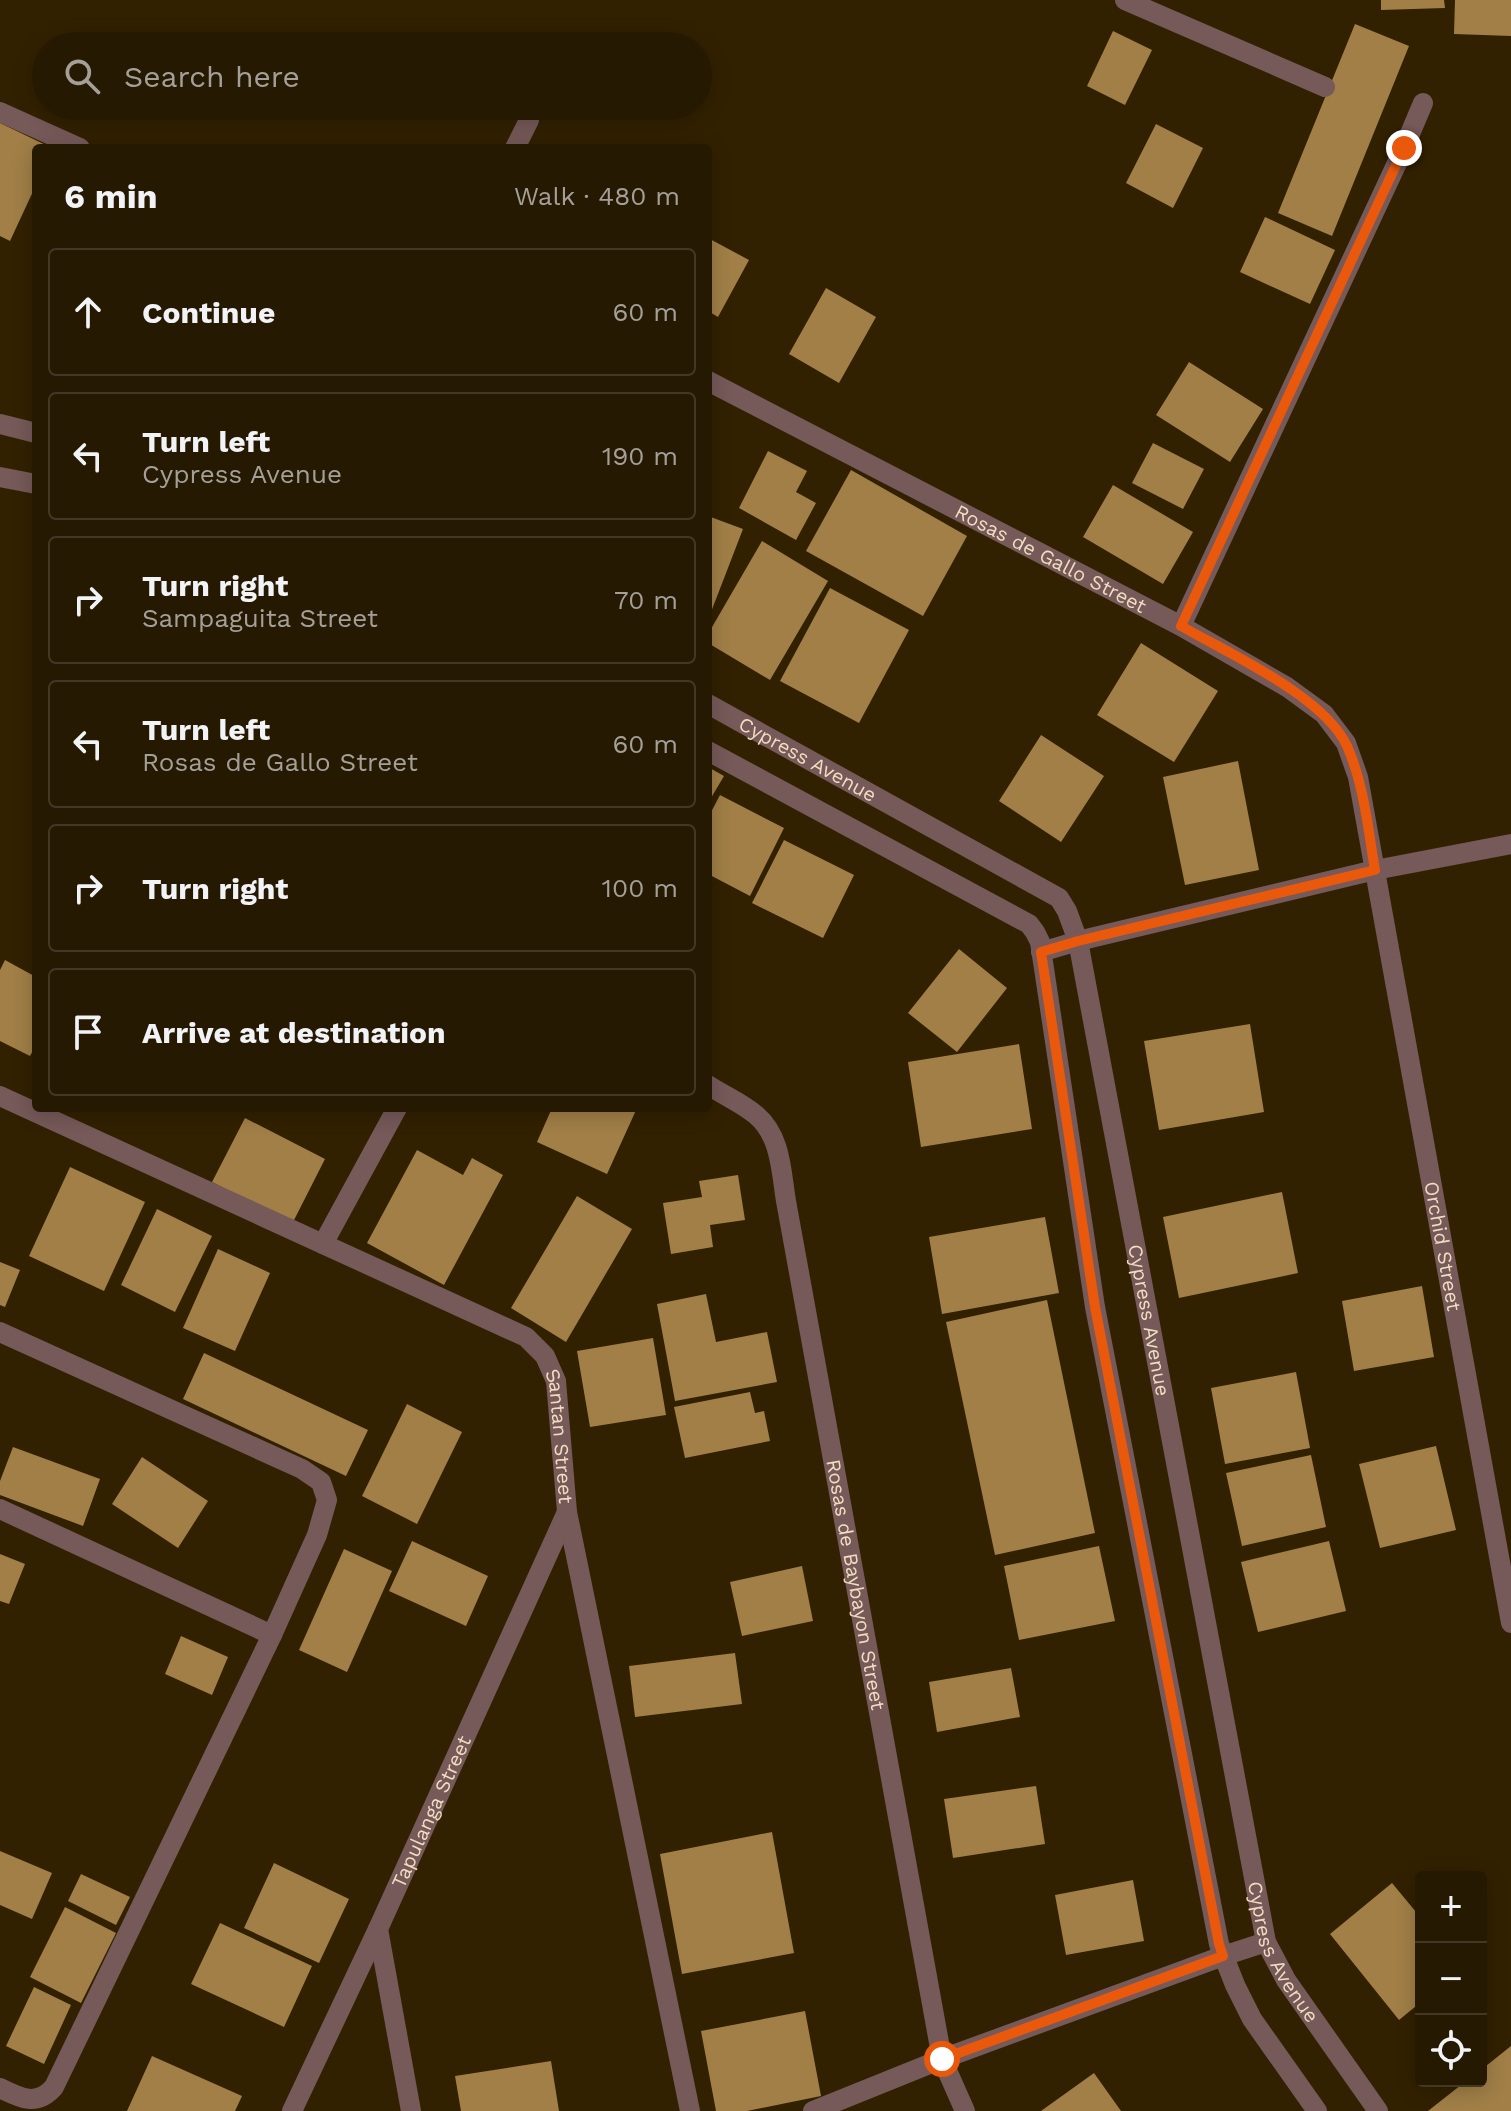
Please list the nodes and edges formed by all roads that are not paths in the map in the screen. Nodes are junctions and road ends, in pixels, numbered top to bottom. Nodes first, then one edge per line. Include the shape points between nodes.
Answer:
1 (1125, 0) edge
2 (1325, 87) dead end
3 (1423, 103) dead end
4 (0, 112) edge
5 (529, 120) dead end
6 (71, 144) edge
7 (517, 144) edge
8 (712, 383) edge
9 (0, 424) edge
10 (32, 432) edge
11 (0, 477) edge
12 (32, 483) edge
13 (1181, 626) junction
14 (712, 706) edge
15 (712, 753) edge
16 (1511, 844) edge
17 (1375, 870) junction
18 (1078, 941) junction
19 (1041, 952) junction
20 (712, 1088) edge
21 (0, 1096) edge
22 (32, 1111) edge
23 (35, 1112) edge
24 (395, 1112) edge
25 (323, 1244) junction
26 (0, 1332) edge
27 (0, 1509) edge
28 (567, 1512) junction
29 (1511, 1623) edge
30 (272, 1635) junction
31 (378, 1929) junction
32 (1266, 1942) junction
33 (1223, 1956) junction
34 (942, 2059) junction
35 (0, 2088) edge
36 (292, 2111) edge
37 (411, 2111) edge
38 (690, 2111) edge
39 (813, 2111) edge
40 (965, 2111) edge
41 (1317, 2111) edge
42 (1378, 2111) edge

1 - 2 street
3 - 13 street
4 - 6 street
5 - 7 street
8 - 13 street, Rosas de Gallo Street
9 - 10 street
11 - 12 street
13 - 17 street, Rosas de Gallo Street via 1324,714 1346,743 1358,777
14 - 18 street, Cypress Avenue via 1059,898
15 - 19 street, Cypress Avenue via 1029,924
16 - 17 street
17 - 18 street
17 - 29 street, Orchid Street
18 - 19 street
18 - 32 street, Cypress Avenue
19 - 33 street, Cypress Avenue via 1095,1307
20 - 34 street, Rosas de Baybayon Street via 756,1115 771,1131 779,1153
21 - 22 street, Santan Street
23 - 25 street, Santan Street
24 - 25 street
25 - 28 street, Santan Street via 526,1337 545,1356 556,1381
26 - 30 street via 321,1482 327,1500 317,1535
27 - 30 street
28 - 31 street, Tapulanga Street
28 - 38 street, Santan Street
30 - 35 street via 54,2087 34,2099
31 - 36 street, Tapulanga Street
31 - 37 street
32 - 33 street
32 - 42 street, Cypress Avenue via 1286,1980
33 - 34 street
33 - 41 street, Cypress Avenue via 1252,2019
34 - 39 street
34 - 40 street, Rosas de Baybayon Street

